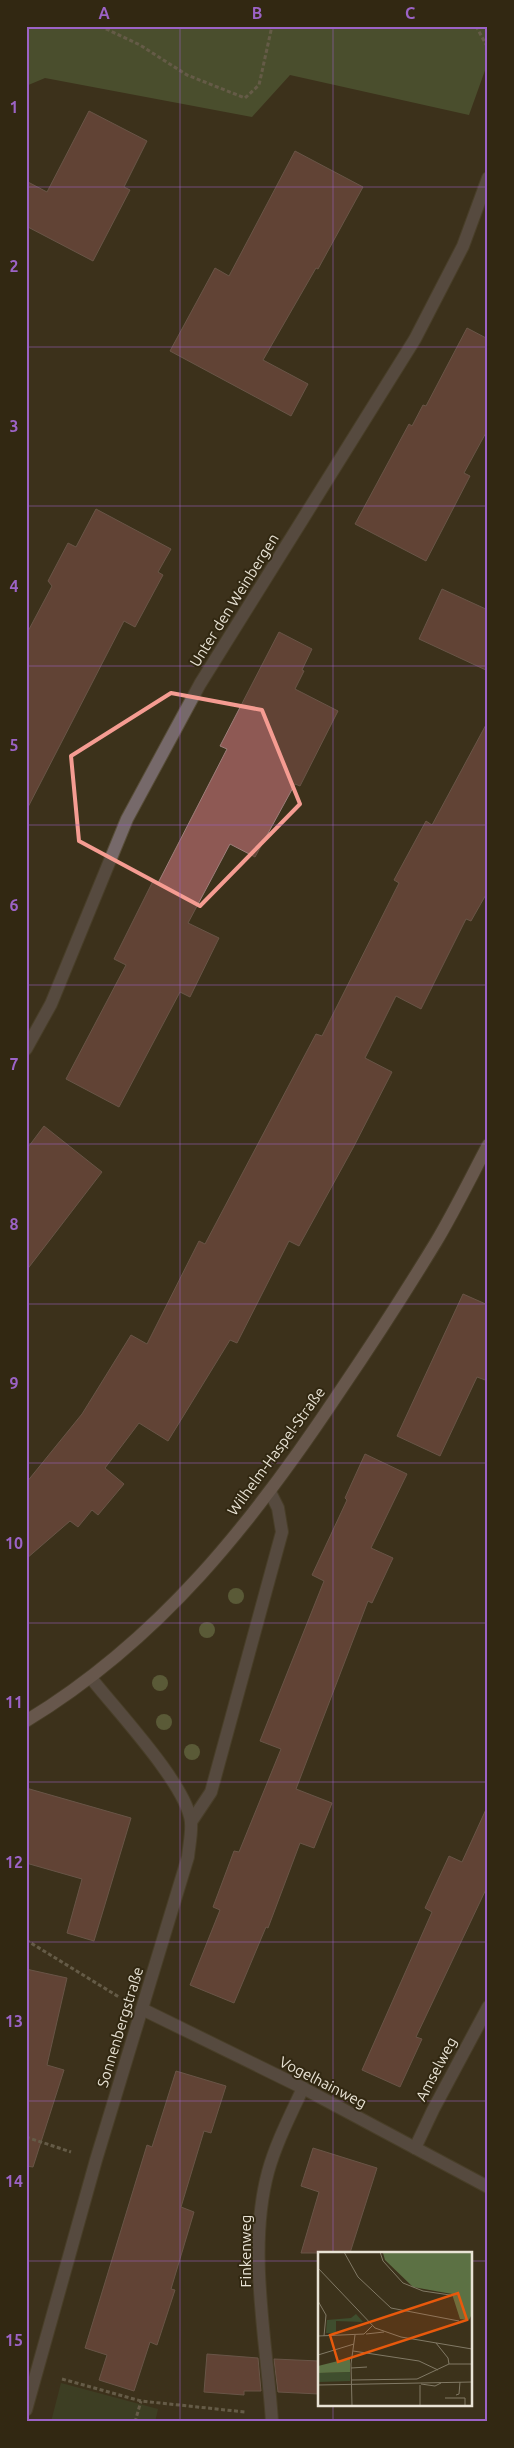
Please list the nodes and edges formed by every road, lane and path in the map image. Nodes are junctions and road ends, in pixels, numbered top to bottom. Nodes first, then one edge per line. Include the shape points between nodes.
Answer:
1 (32, 26) edge
2 (100, 26) edge
3 (272, 26) edge
4 (476, 26) edge
5 (26, 29) edge
6 (488, 48) edge
7 (488, 178) edge
8 (26, 1049) edge
9 (488, 1145) edge
10 (270, 1492) junction
11 (91, 1678) junction
12 (26, 1721) edge
13 (191, 1822) junction
14 (26, 1940) edge
15 (488, 2007) edge
16 (142, 2009) junction
17 (303, 2088) junction
18 (26, 2137) edge
19 (415, 2148) junction
20 (96, 2160) junction
21 (488, 2187) edge
22 (37, 2371) junction
23 (140, 2401) junction
24 (26, 2410) edge
25 (272, 2418) edge
26 (135, 2422) edge

1 - 5 path
2 - 3 path via 140,45 187,76 245,98 259,85
4 - 6 path
7 - 8 street, Unter den Weinbergen via 463,246 415,339 200,684 127,818 51,1004
9 - 10 street, Wilhelm-Haspel-Straße via 437,1240 354,1370
10 - 11 street, Wilhelm-Haspel-Straße via 210,1567 150,1629
10 - 13 street via 278,1508 282,1532 211,1792
11 - 12 street, Wilhelm-Haspel-Straße
11 - 13 street, Sonnenbergstraße via 157,1759 185,1802
13 - 16 street, Sonnenbergstraße via 188,1857
14 - 16 path via 108,1992
15 - 19 street, Amselweg
16 - 17 street, Vogelhainweg
16 - 20 street, Sonnenbergstraße
17 - 19 street, Vogelhainweg
17 - 25 street, Finkenweg via 280,2138 261,2210 259,2249
18 - 20 path
19 - 21 street, Vogelhainweg
20 - 22 street, Sonnenbergstraße
22 - 23 path
22 - 24 street, Sonnenbergstraße
23 - 25 path
23 - 26 path

